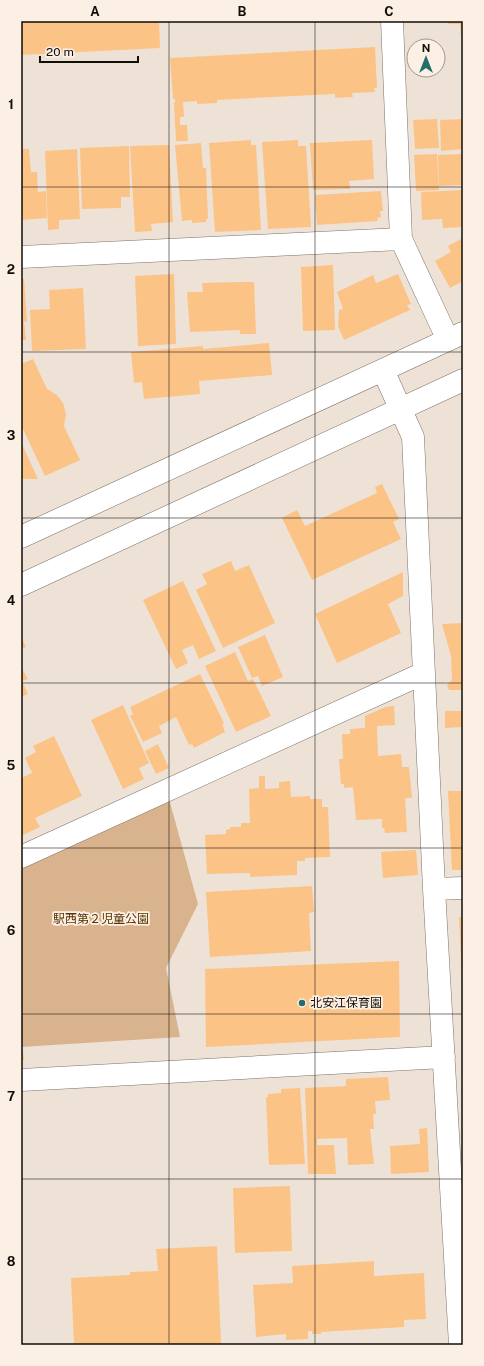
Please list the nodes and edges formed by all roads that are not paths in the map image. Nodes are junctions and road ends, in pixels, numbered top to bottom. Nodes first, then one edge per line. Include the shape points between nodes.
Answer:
1 (392, 21) edge
2 (401, 239) junction
3 (21, 257) edge
4 (455, 336) edge
5 (383, 370) junction
6 (463, 380) edge
7 (400, 409) junction
8 (21, 537) edge
9 (21, 585) edge
10 (424, 673) junction
11 (21, 857) edge
12 (463, 888) edge
13 (434, 889) junction
14 (444, 1057) junction
15 (21, 1080) edge
16 (460, 1345) edge

1 - 2 street
2 - 3 street
2 - 4 street
4 - 5 street
5 - 7 street
5 - 8 street
6 - 7 street
7 - 9 street
7 - 10 street via 413,437
10 - 11 street
10 - 13 street
12 - 13 street
13 - 14 street
14 - 15 street
14 - 16 street

